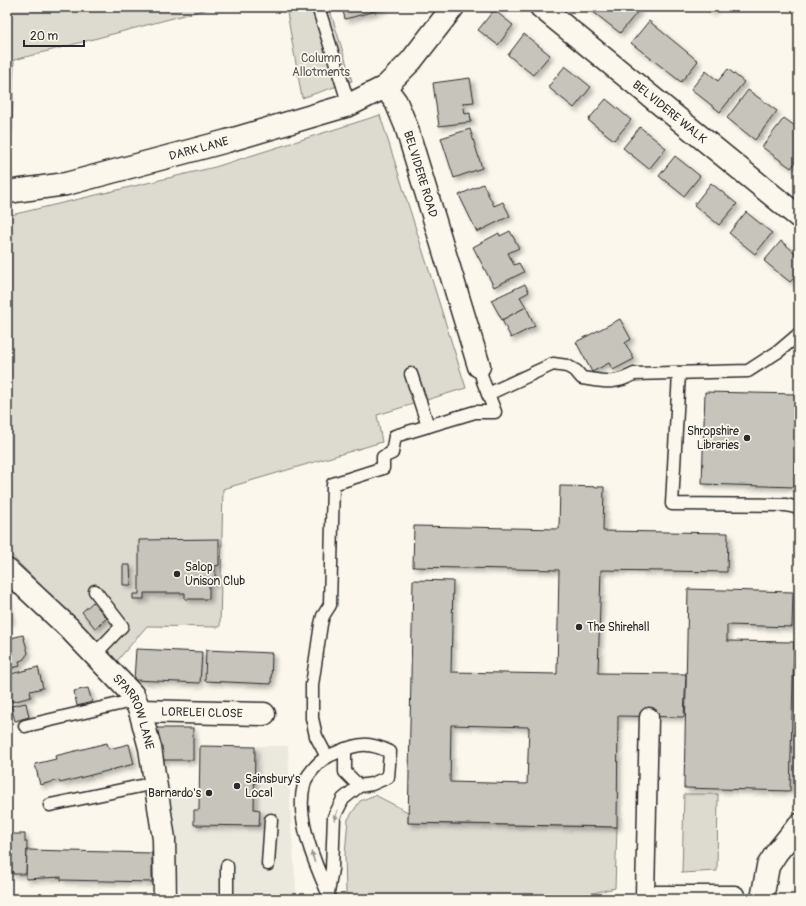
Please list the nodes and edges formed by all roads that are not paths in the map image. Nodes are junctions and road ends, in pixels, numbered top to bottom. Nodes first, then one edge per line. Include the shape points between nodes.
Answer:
1 (318, 7) edge
2 (453, 7) edge
3 (541, 7) edge
4 (385, 87) junction
5 (349, 105) junction
6 (7, 192) edge
7 (799, 217) edge
8 (799, 334) edge
9 (479, 366) joint
10 (679, 373) junction
11 (410, 374) dead end
12 (488, 394) junction
13 (428, 426) junction
14 (799, 508) edge
15 (7, 570) edge
16 (95, 591) dead end
17 (95, 654) junction
18 (138, 706) junction
19 (264, 714) dead end
20 (649, 717) dead end
21 (25, 726) dead end
22 (345, 749) junction
23 (327, 757) junction
24 (155, 783) junction
25 (359, 786) junction
26 (50, 805) dead end
27 (271, 820) dead end
28 (799, 825) edge
29 (268, 864) dead end
30 (227, 866) dead end
31 (328, 896) edge
32 (738, 897) edge
33 (165, 899) edge
34 (227, 899) edge
35 (762, 899) edge

1 - 5 lane
2 - 4 street via 411,61
3 - 7 street, BELVIDERE WALK
4 - 5 street, DARK LANE
4 - 9 street, BELVIDERE ROAD via 396,102 406,126
5 - 6 street, DARK LANE via 66,184
8 - 10 lane via 779,351 748,371
9 - 12 lane
10 - 12 lane via 634,374 624,380 612,382 582,378 567,366 553,364
10 - 14 lane via 672,504
11 - 13 lane
12 - 13 lane via 495,412 475,412
13 - 23 lane via 395,436 392,454 383,456 383,468 332,484 330,605 321,624 312,685 312,718 316,736
15 - 17 street, SPARROW LANE
16 - 17 lane via 122,626
17 - 18 street, SPARROW LANE via 134,695
18 - 19 street, LORELEI CLOSE
18 - 21 lane
18 - 24 street, SPARROW LANE via 150,748
20 - 32 street via 646,895
22 - 23 lane
22 - 25 lane via 345,772
22 - 25 lane via 367,744 390,752 388,777
31 -> 23 lane via 314,862 302,807 304,784 316,765
24 - 26 lane
24 - 33 street, SPARROW LANE via 164,839
25 -> 31 lane via 343,798 334,817
27 - 29 lane
28 - 35 street via 768,866
30 - 34 lane

